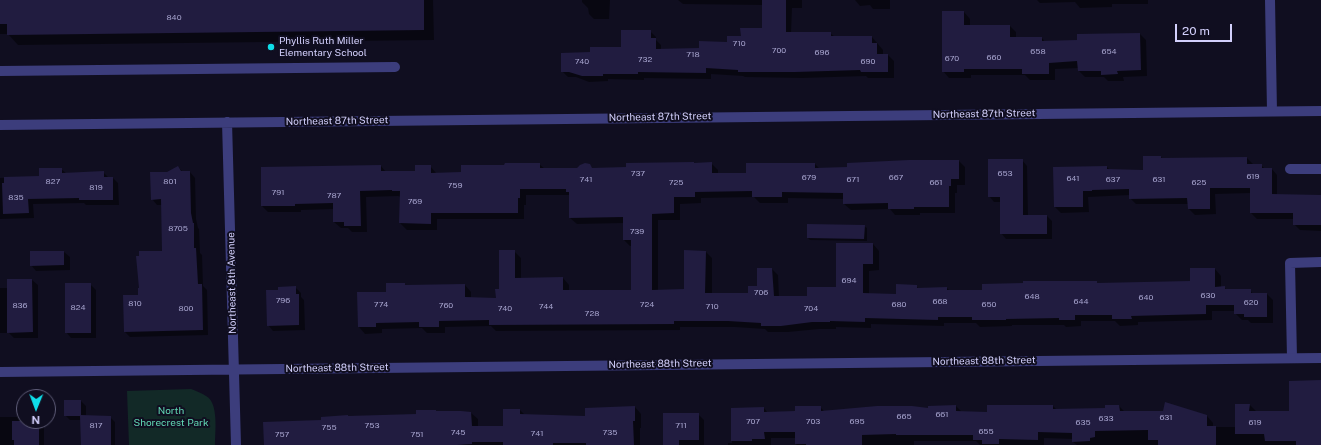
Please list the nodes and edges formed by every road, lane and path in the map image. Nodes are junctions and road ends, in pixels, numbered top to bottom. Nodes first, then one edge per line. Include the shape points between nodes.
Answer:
1 (1270, 0) edge
2 (395, 67) dead end
3 (0, 70) edge
4 (1272, 111) junction
5 (1321, 111) edge
6 (227, 122) junction
7 (0, 125) edge
8 (1290, 169) dead end
9 (1321, 169) edge
10 (1321, 262) edge
11 (1292, 358) junction
12 (1321, 358) edge
13 (234, 369) junction
14 (0, 372) edge
15 (236, 445) edge

1 - 4 street
2 - 3 street
4 - 5 street, Northeast 87th Street
4 - 6 street, Northeast 87th Street
6 - 7 street, Northeast 87th Street
6 - 13 street, Northeast 8th Avenue
8 - 9 street
10 - 11 street via 1290,263
11 - 12 street, Northeast 88th Street
11 - 13 street, Northeast 88th Street
13 - 14 street, Northeast 88th Street
13 - 15 street, Northeast 8th Avenue

